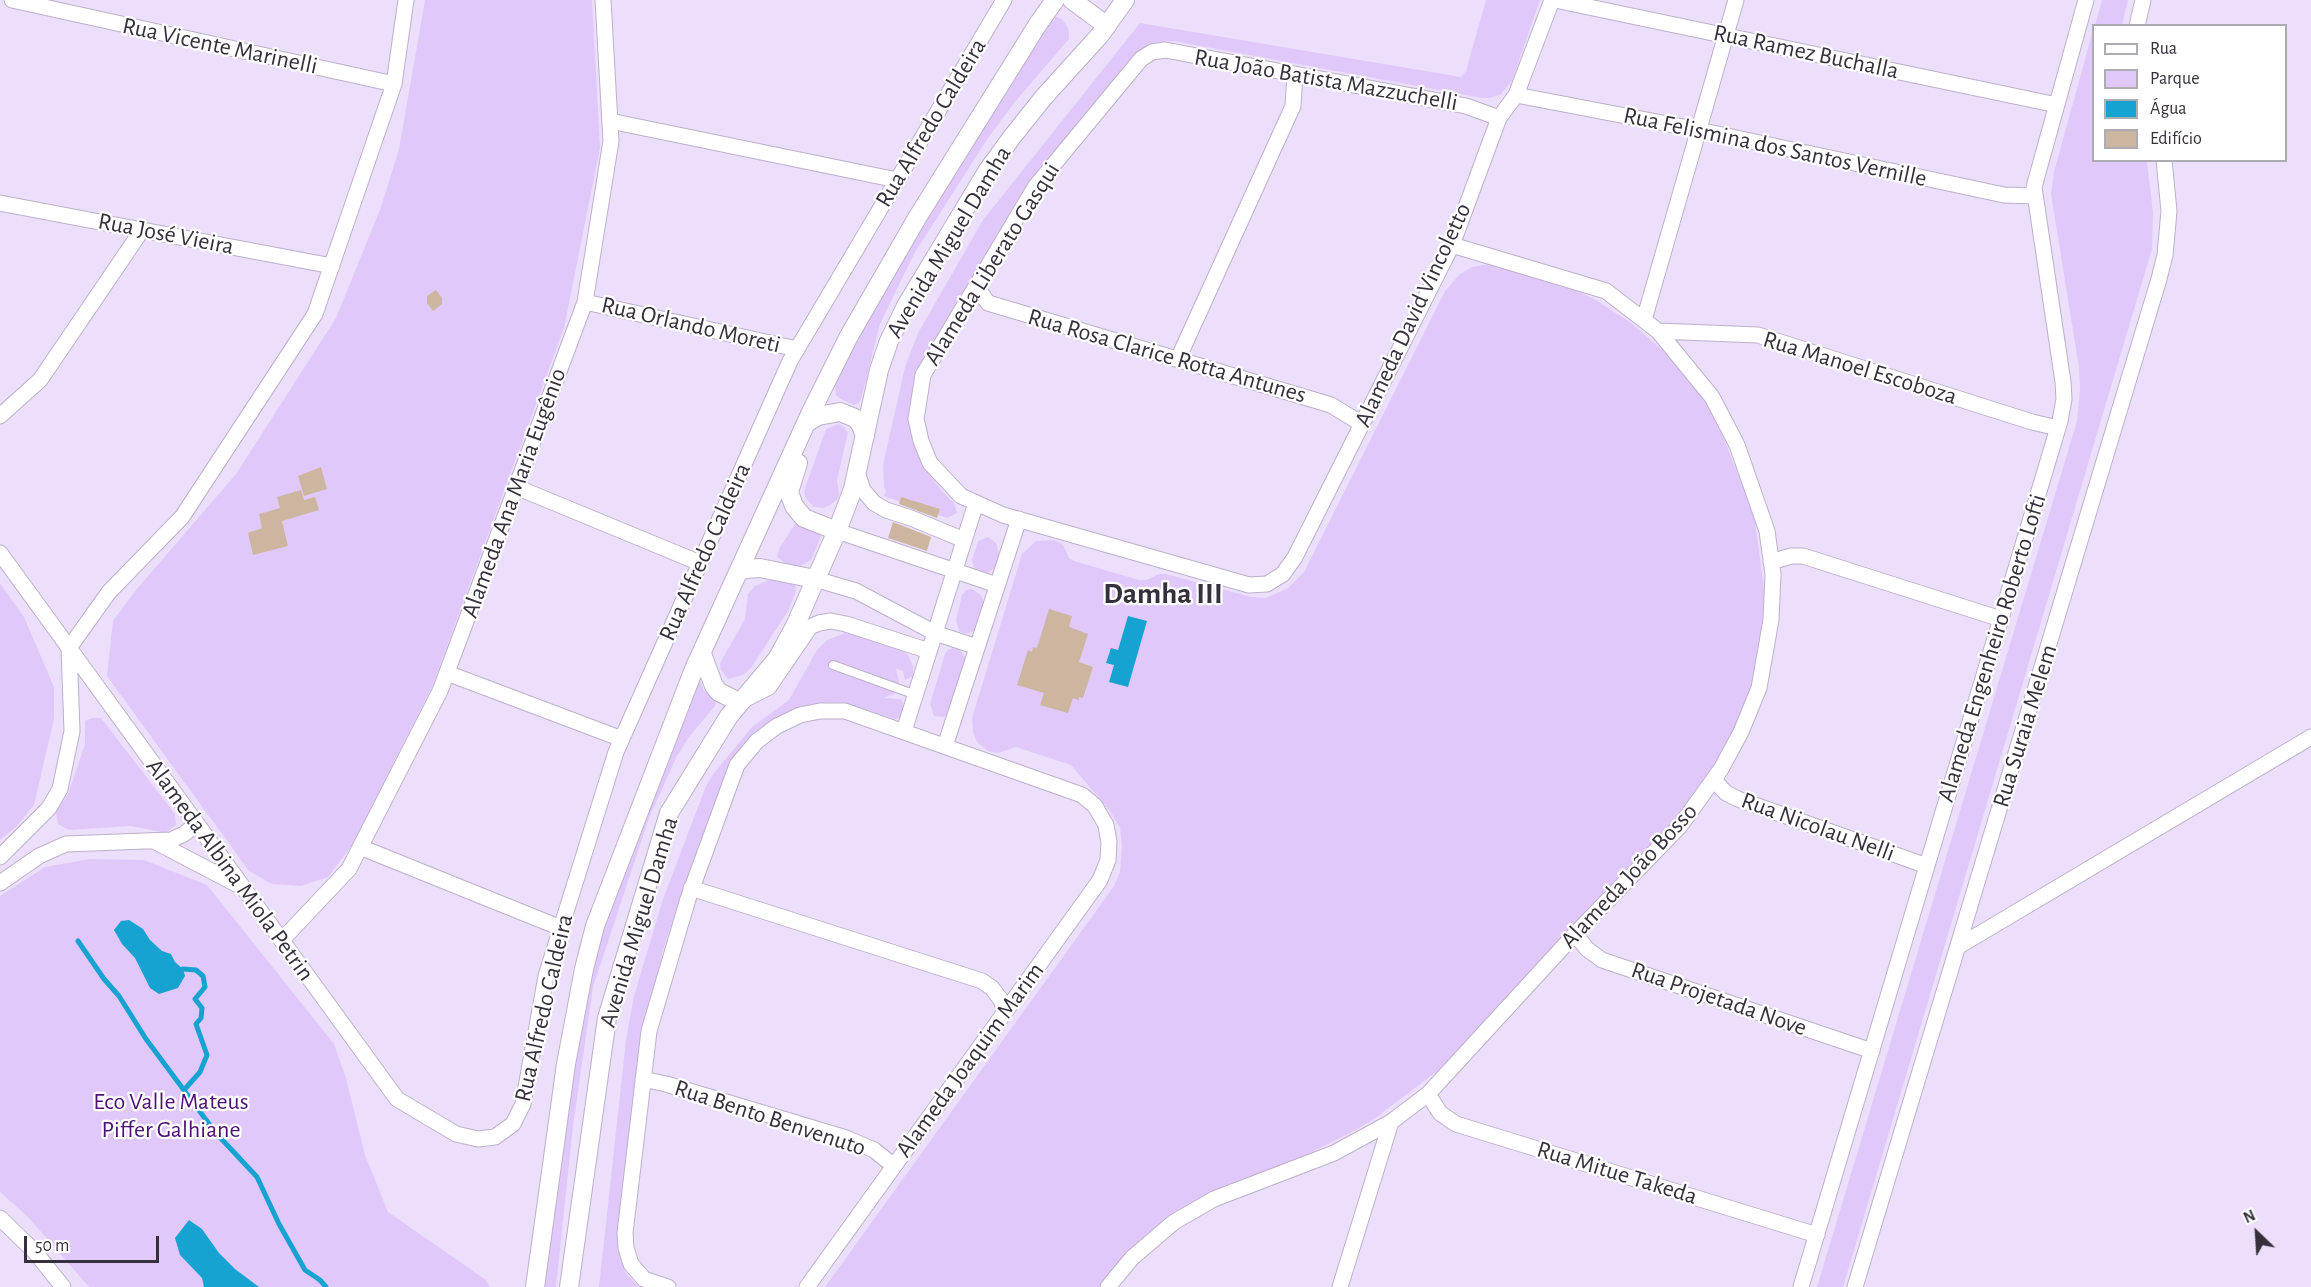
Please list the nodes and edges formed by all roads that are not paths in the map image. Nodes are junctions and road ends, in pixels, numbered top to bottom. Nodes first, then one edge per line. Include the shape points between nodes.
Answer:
1 (12, 0) edge
2 (406, 0) edge
3 (603, 0) edge
4 (1003, 0) edge
5 (1055, 0) edge
6 (1072, 0) edge
7 (1125, 0) edge
8 (1554, 0) edge
9 (1736, 0) edge
10 (2086, 0) edge
11 (2143, 0) edge
12 (2137, 24) edge
13 (1107, 26) junction
14 (1726, 35) junction
15 (1152, 52) joint
16 (1295, 74) junction
17 (394, 84) junction
18 (1516, 95) junction
19 (2056, 105) junction
20 (1499, 118) junction
21 (610, 122) junction
22 (1699, 130) junction
23 (2164, 162) edge
24 (897, 180) junction
25 (2034, 196) junction
26 (0, 203) edge
27 (142, 230) junction
28 (1452, 245) junction
29 (332, 266) junction
30 (976, 286) junction
31 (585, 302) junction
32 (1644, 320) junction
33 (1658, 331) junction
34 (797, 349) junction
35 (1178, 359) junction
36 (0, 416) edge
37 (1362, 424) junction
38 (805, 425) junction
39 (2058, 428) junction
40 (865, 436) junction
41 (857, 472) junction
42 (516, 487) junction
43 (976, 503) junction
44 (1019, 519) junction
45 (837, 531) junction
46 (964, 540) junction
47 (0, 553) edge
48 (1771, 561) junction
49 (700, 563) junction
50 (954, 571) junction
51 (738, 572) junction
52 (815, 579) junction
53 (997, 585) junction
54 (2001, 619) junction
55 (935, 633) junction
56 (977, 647) junction
57 (69, 648) junction
58 (929, 651) junction
59 (702, 654) junction
60 (833, 665) dead end
61 (447, 673) junction
62 (916, 695) junction
63 (739, 702) junction
64 (904, 731) junction
65 (2311, 737) edge
66 (622, 739) junction
67 (945, 746) junction
68 (1714, 780) junction
69 (197, 824) junction
70 (152, 840) junction
71 (360, 847) junction
72 (0, 857) edge
73 (1927, 866) junction
74 (0, 883) edge
75 (243, 888) junction
76 (692, 888) junction
77 (561, 928) junction
78 (1575, 934) junction
79 (282, 940) junction
80 (1959, 946) junction
81 (1005, 1012) junction
82 (1872, 1051) junction
83 (643, 1079) junction
84 (1428, 1094) junction
85 (1391, 1122) junction
86 (495, 1137) joint
87 (894, 1166) junction
88 (0, 1218) edge
89 (1817, 1235) junction
90 (63, 1287) edge
91 (535, 1287) edge
92 (569, 1287) edge
93 (668, 1287) edge
94 (807, 1287) edge
95 (1108, 1287) edge
96 (1340, 1287) edge
97 (1801, 1287) edge
98 (1855, 1287) edge

1 - 17 street, Rua Vicente Marinelli
2 - 17 street
3 - 21 street, Alameda Ana Maria Eugênio
4 - 24 street, Rua Alfredo Caldeira
5 - 38 street, Avenida Miguel Damha via 917,218 849,336
6 - 13 street
7 - 13 street, Avenida Miguel Damha
8 - 14 street, Rua Ramez Buchalla
8 - 18 street, Alameda David Vincoletto
9 - 14 street
10 - 19 street, Alameda Engenheiro Roberto Lofti
11 - 12 street
13 - 40 street, Avenida Miguel Damha via 1012,137 906,306 885,351
14 - 19 street, Rua Ramez Buchalla
14 - 22 street
15 - 16 street, Rua João Batista Mazzuchelli via 1165,50
15 - 30 street, Alameda Liberato Gasqui via 1132,68 1035,187
16 - 20 street, Rua João Batista Mazzuchelli via 1466,106
16 - 35 street via 1293,106
17 - 29 street
18 - 20 street, Alameda David Vincoletto
18 - 22 street, Rua Felismina dos Santos Vernille
19 - 25 street, Alameda Engenheiro Roberto Lofti
20 - 28 street, Alameda David Vincoletto
21 - 24 street
21 - 31 street, Alameda Ana Maria Eugênio via 611,141
22 - 25 street, Rua Felismina dos Santos Vernille via 2004,195
22 - 32 street
23 - 80 street, Rua Suraia Melem via 2169,211 2159,279
24 - 34 street, Rua Alfredo Caldeira
25 - 39 street, Alameda Engenheiro Roberto Lofti via 2063,382
26 - 27 street, Rua José Vieira
27 - 29 street, Rua José Vieira
27 - 36 street via 40,380
28 - 32 street, Alameda João Bosso via 1606,291
28 - 37 street, Alameda David Vincoletto
29 - 57 street via 315,314 182,517 109,592
30 - 35 street, Rua Rosa Clarice Rotta Antunes via 987,303
30 - 43 street, Alameda Liberato Gasqui via 923,375 916,420 930,463 961,496
31 - 34 street, Rua Orlando Moreti
31 - 42 street, Alameda Ana Maria Eugênio
32 - 33 street, Alameda João Bosso
33 - 39 street, Rua Manoel Escoboza via 1758,335
33 - 48 street, Alameda João Bosso via 1712,397 1737,445 1767,531
34 - 49 street, Rua Alfredo Caldeira
35 - 37 street, Rua Rosa Clarice Rotta Antunes via 1331,405
37 - 44 street, Alameda David Vincoletto via 1295,557 1282,574 1267,584 1233,581
38 - 40 street via 818,416 840,412 855,418
38 - 45 street via 789,492 791,500 804,518
38 - 51 street, Avenida Miguel Damha
39 - 54 street, Alameda Engenheiro Roberto Lofti
40 - 41 street, Avenida Miguel Damha
41 - 45 street, Avenida Miguel Damha
41 - 46 street via 863,490 874,503
42 - 49 street
42 - 61 street, Alameda Ana Maria Eugênio
43 - 44 street
43 - 46 street
44 - 53 street
45 - 50 street
45 - 52 street, Avenida Miguel Damha
46 - 50 street
47 - 57 street, Alameda Albina Miola Petrin
48 - 54 street via 1803,556
48 - 68 street, Alameda João Bosso via 1771,620 1759,688 1741,732
49 - 66 street, Rua Alfredo Caldeira
50 - 53 street
50 - 55 street
51 - 52 street via 760,568
51 - 59 street, Avenida Miguel Damha
52 - 55 street via 856,591
52 - 63 street, Avenida Miguel Damha via 777,659
53 - 56 street
54 - 73 street, Alameda Engenheiro Roberto Lofti
55 - 56 street
55 - 58 street
56 - 67 street
57 - 69 street, Alameda Albina Miola Petrin
57 - 72 street via 72,730 60,789 49,808
58 - 62 street
58 - 63 street via 846,624 819,623 810,627 769,687
59 - 63 street via 714,686
59 - 91 street, Avenida Miguel Damha via 595,926 568,1053
60 - 62 lane
61 - 66 street
61 - 71 street, Alameda Ana Maria Eugênio
62 - 64 street
63 - 92 street, Avenida Miguel Damha via 669,813 607,1018
64 - 67 street
64 - 76 street via 845,711 800,715 777,726 757,741 737,765
65 - 80 street
66 - 77 street, Rua Alfredo Caldeira
67 - 81 street, Alameda Joaquim Marim via 1082,795 1095,806 1106,825 1108,860 1100,880
68 - 73 street, Rua Nicolau Nelli via 1738,799
68 - 78 street, Alameda João Bosso via 1680,826
69 - 70 street via 171,840
69 - 75 street, Alameda Albina Miola Petrin
70 - 74 street via 66,844 39,856
70 - 75 street
71 - 77 street
71 - 79 street, Alameda Ana Maria Eugênio via 349,869
73 - 82 street, Alameda Engenheiro Roberto Lofti
75 - 79 street, Alameda Albina Miola Petrin
76 - 81 street via 982,981 1001,1000
76 - 83 street via 649,1031
77 - 86 street, Rua Alfredo Caldeira via 546,976 523,1104 513,1124
78 - 82 street, Rua Projetada Nove via 1602,960
78 - 84 street, Alameda João Bosso
79 - 86 street, Alameda Albina Miola Petrin via 397,1099 456,1134 478,1139
80 - 98 street, Rua Suraia Melem
81 - 87 street, Alameda Joaquim Marim
82 - 89 street, Alameda Engenheiro Roberto Lofti
83 - 87 street, Rua Bento Benvenuto via 846,1138 874,1150
83 - 93 street via 626,1248 631,1264 644,1279
84 - 85 street, Alameda João Bosso
84 - 89 street, Rua Mitue Takeda via 1440,1113 1456,1124
85 - 95 street, Alameda João Bosso via 1334,1152 1214,1199 1174,1222 1132,1258
85 - 96 street
87 - 94 street, Alameda Joaquim Marim
88 - 90 street
89 - 97 street, Alameda Engenheiro Roberto Lofti

